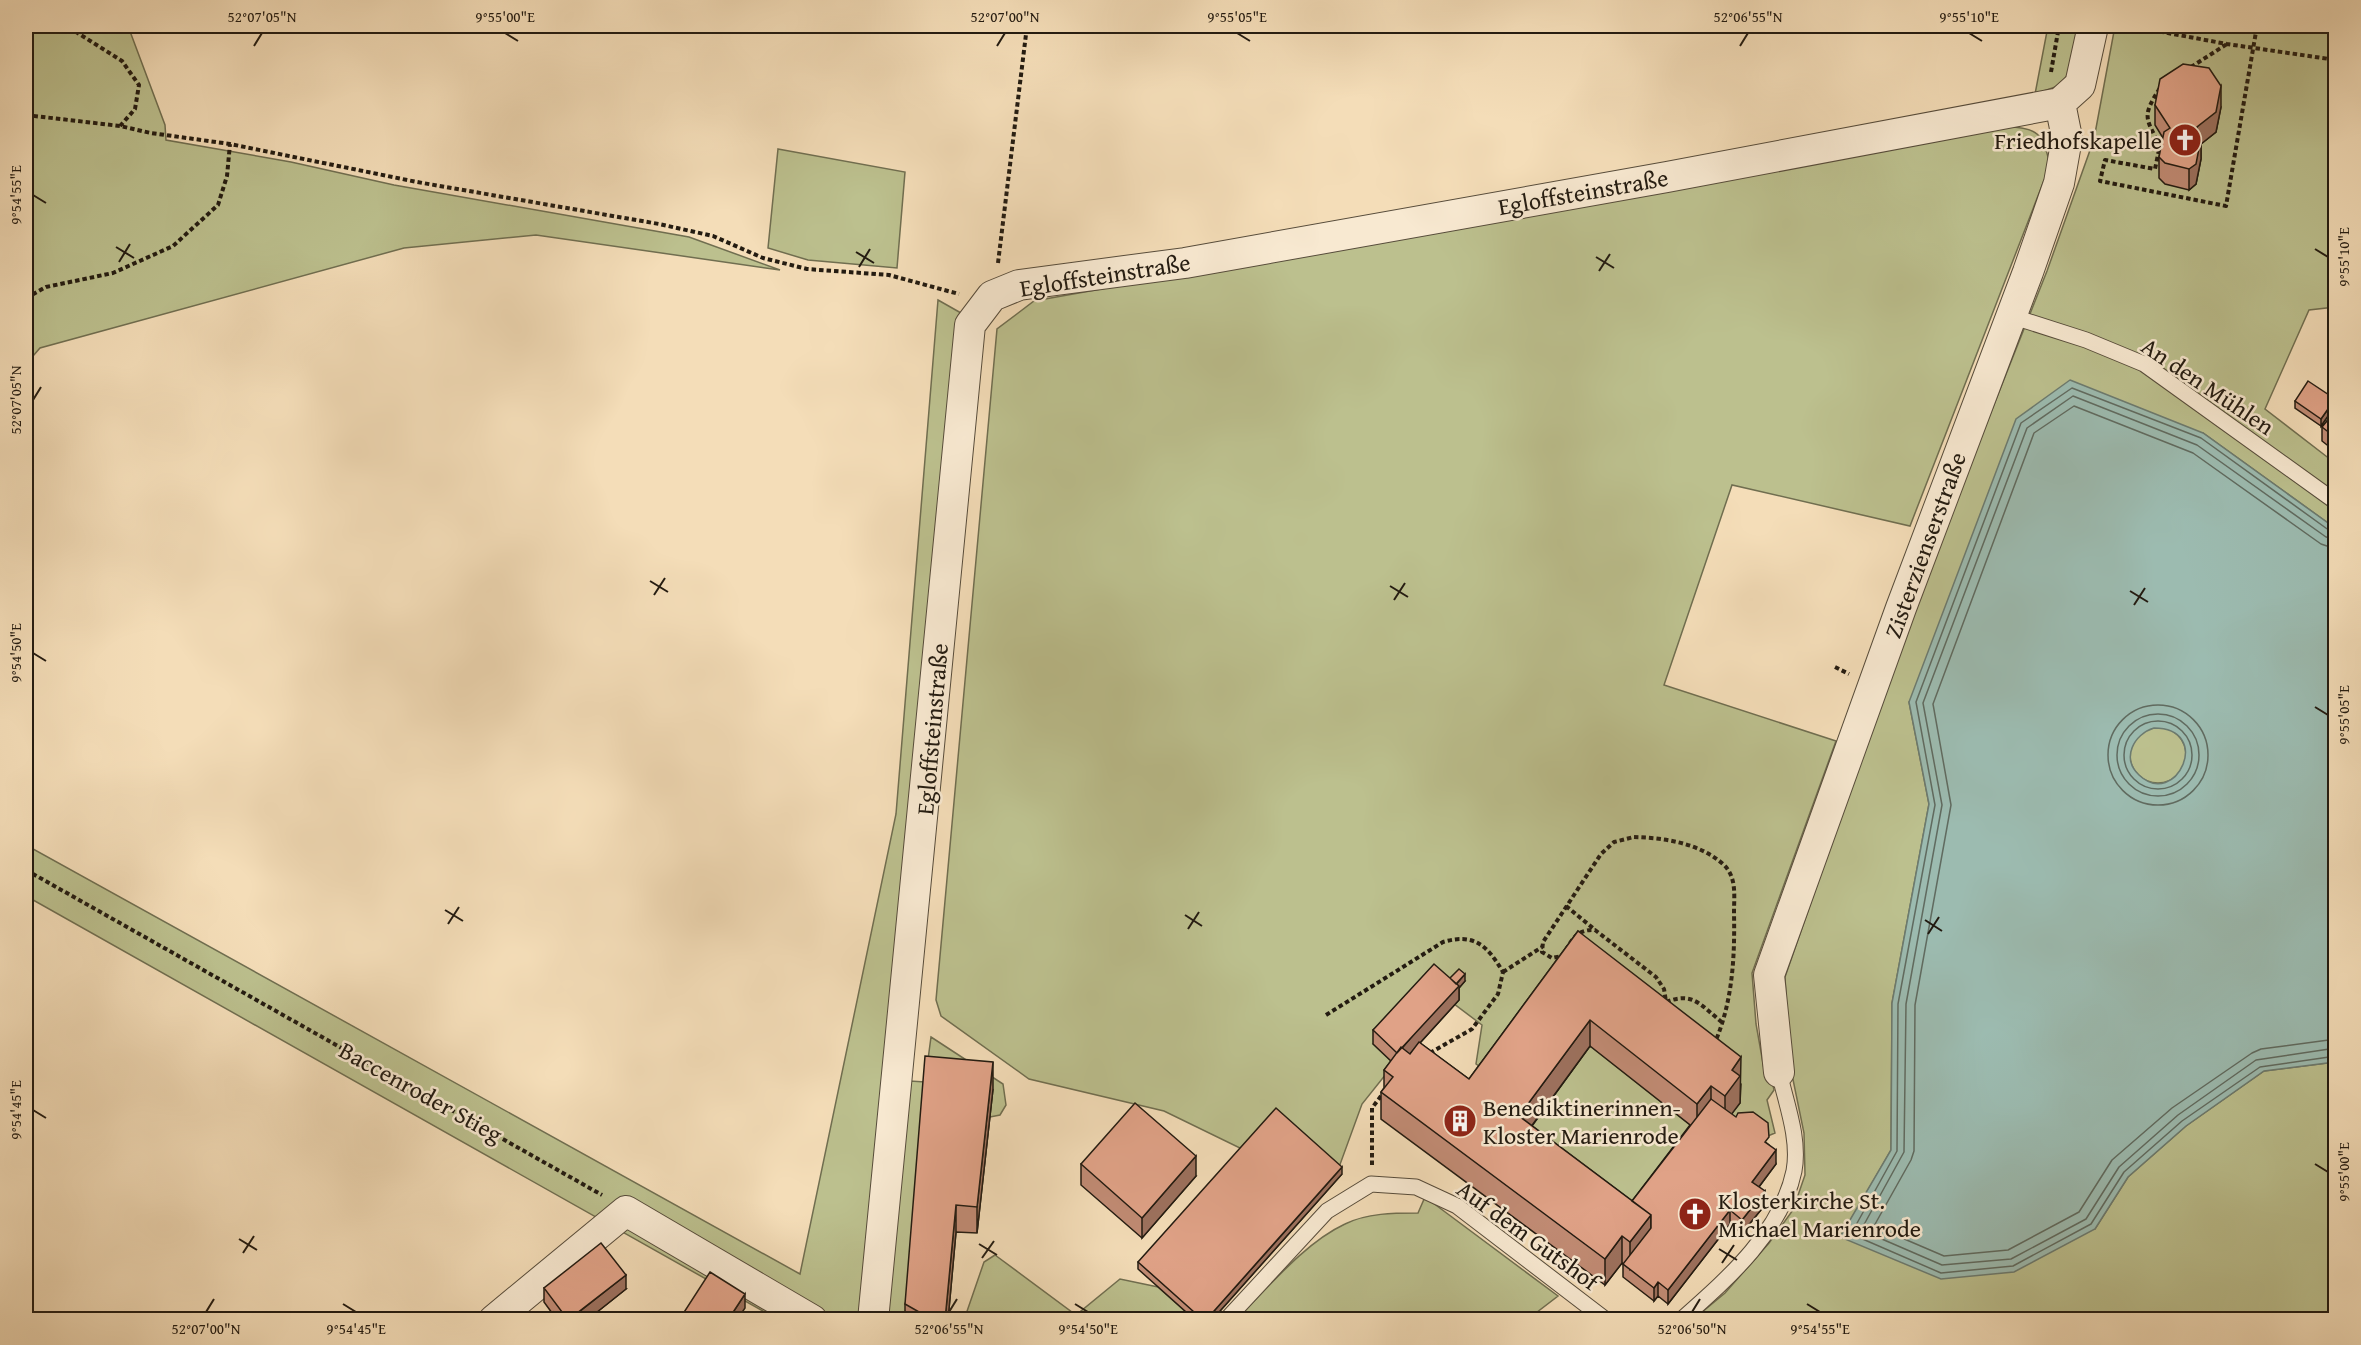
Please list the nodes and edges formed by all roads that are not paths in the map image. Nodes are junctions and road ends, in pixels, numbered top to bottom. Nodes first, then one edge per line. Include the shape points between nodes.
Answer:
1 (2093, 26) edge
2 (2060, 103) junction
3 (2011, 316) junction
4 (2336, 502) edge
5 (1779, 1071) joint
6 (495, 1320) edge
7 (812, 1320) edge
8 (873, 1320) edge
9 (1226, 1320) edge
10 (1606, 1320) edge
11 (1681, 1320) edge

1 - 2 street via 2080,85
2 - 3 street, Zisterzienserstraße via 2067,138 2059,183
2 - 8 street, Egloffsteinstraße via 1185,263 1019,285 992,296 970,324
3 - 4 lane, An den Mühlen via 2144,364
3 - 5 street, Zisterzienserstraße via 1769,975
5 - 11 lane via 1794,1135 1794,1170 1783,1203 1764,1235 1719,1286
6 - 7 street via 626,1211
9 - 10 lane, Auf dem Gutshof via 1328,1211 1371,1184 1416,1187 1457,1206

